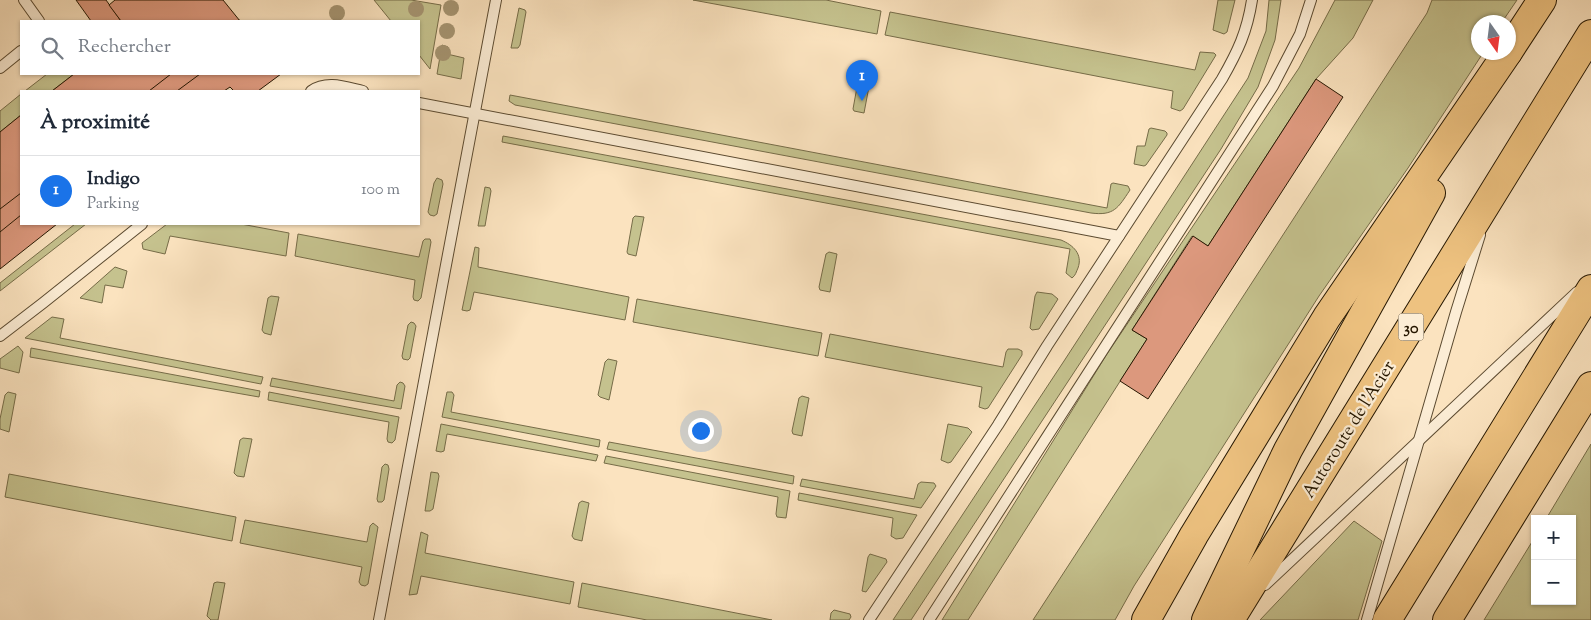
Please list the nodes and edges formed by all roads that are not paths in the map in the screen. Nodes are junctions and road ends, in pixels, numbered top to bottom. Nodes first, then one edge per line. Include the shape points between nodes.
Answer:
1 (24, 0) edge
2 (496, 0) edge
3 (1252, 0) edge
4 (1311, 0) edge
5 (1542, 0) edge
6 (38, 20) edge
7 (1591, 34) edge
8 (1516, 41) edge
9 (20, 52) edge
10 (1503, 60) edge
11 (1504, 60) edge
12 (0, 68) edge
13 (312, 90) edge
14 (358, 90) edge
15 (420, 104) edge
16 (474, 114) junction
17 (1493, 194) junction
18 (141, 225) edge
19 (1119, 236) junction
20 (1591, 279) edge
21 (1591, 289) edge
22 (0, 336) edge
23 (1591, 386) edge
24 (1419, 441) junction
25 (1233, 616) edge
26 (379, 620) edge
27 (869, 620) edge
28 (929, 620) edge
29 (1146, 620) edge
30 (1206, 620) edge
31 (1367, 620) edge
32 (1387, 620) edge
33 (1446, 620) edge

1 - 6 lane
2 - 16 lane
3 - 19 lane via 1239,48 1222,79
4 - 28 lane via 1300,34 1273,86
5 - 8 highway
7 - 17 highway, Autoroute de l'Acier / 30
9 - 12 lane
10 - 29 highway via 1327,318 1199,526
11 - 30 highway via 1288,450
13 - 14 lane via 331,84
15 - 16 lane
16 - 19 lane
16 - 26 lane
17 - 24 lane
17 - 25 highway, Autoroute de l'Acier / 30
18 - 22 lane
19 - 27 lane
20 - 24 lane
21 - 32 highway
23 - 33 highway
24 - 25 lane
24 - 31 lane

